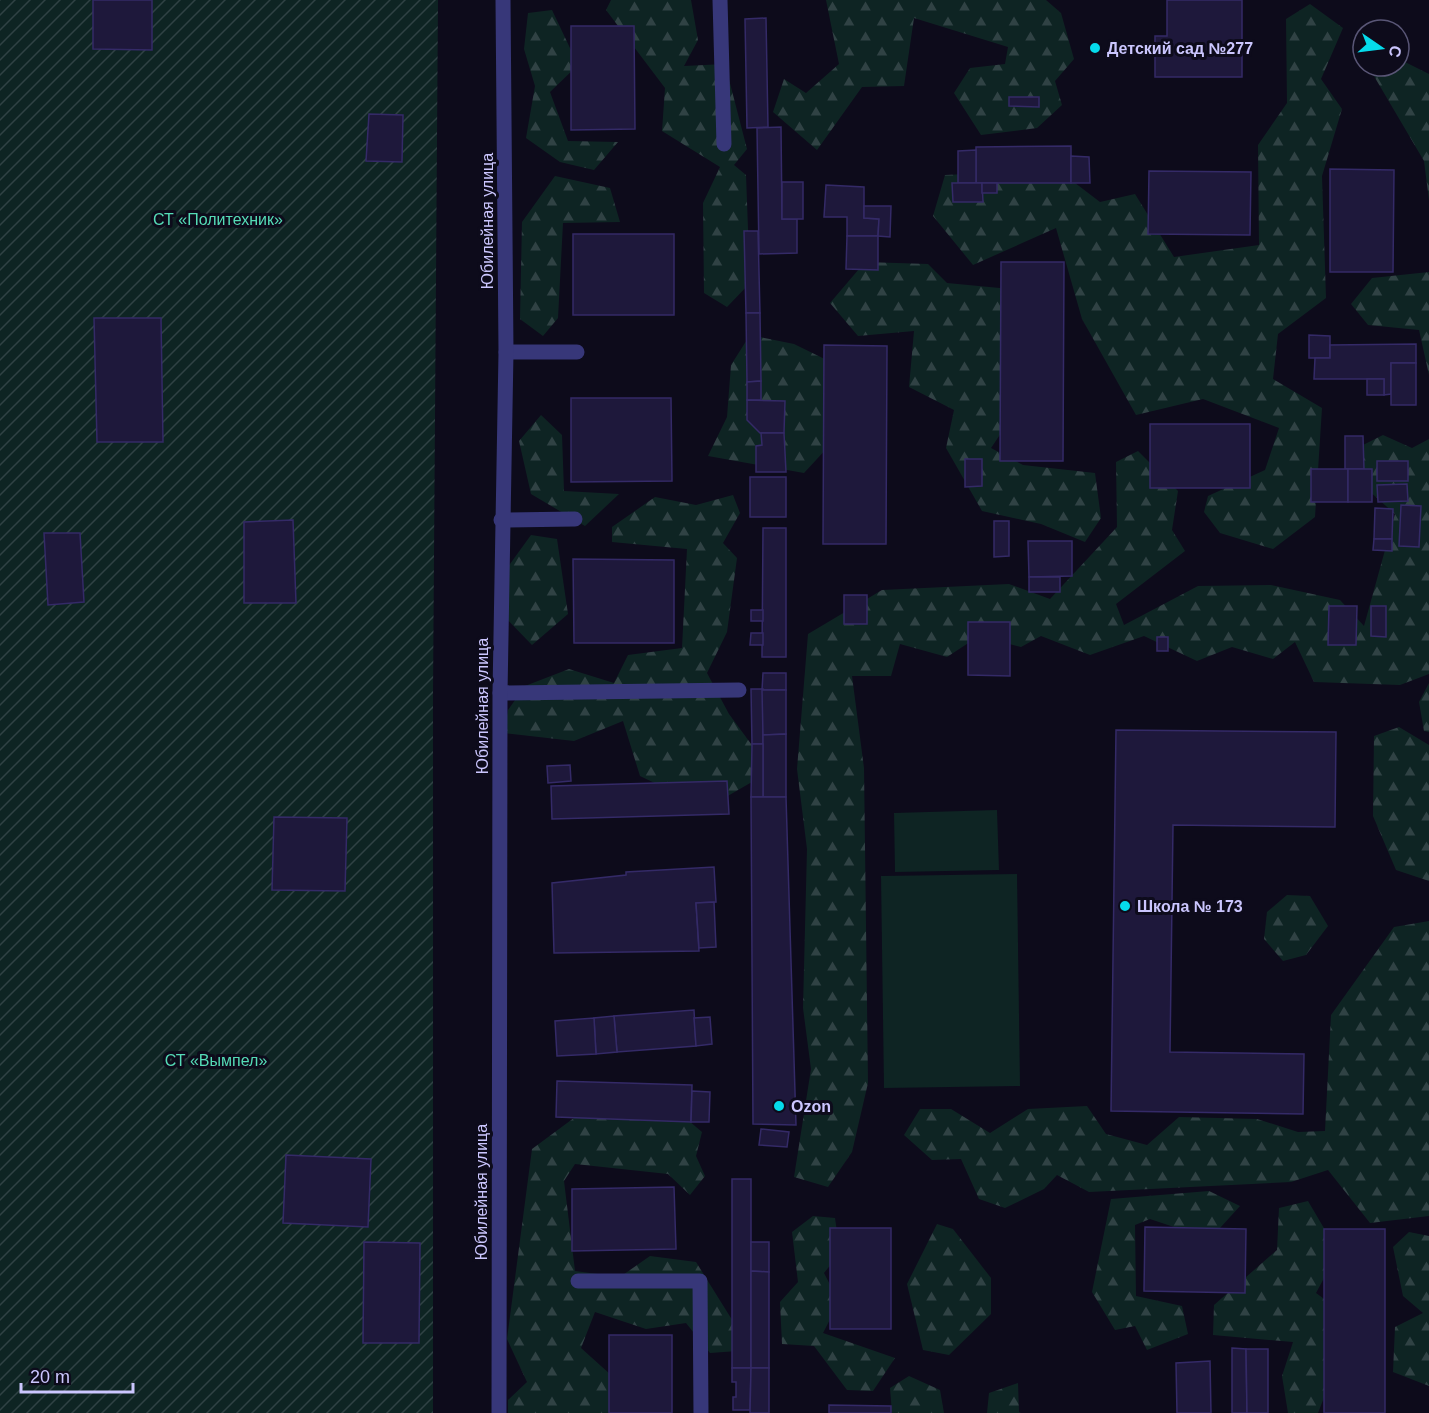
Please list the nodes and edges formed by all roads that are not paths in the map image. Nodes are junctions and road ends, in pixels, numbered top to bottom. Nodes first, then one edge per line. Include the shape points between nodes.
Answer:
1 (503, 0) edge
2 (720, 0) edge
3 (724, 144) dead end
4 (506, 352) junction
5 (577, 352) dead end
6 (575, 519) dead end
7 (501, 520) junction
8 (739, 690) dead end
9 (500, 693) junction
10 (578, 1281) dead end
11 (499, 1413) edge
12 (701, 1413) edge

1 - 4 street, Юбилейная улица
2 - 3 street
4 - 5 street
4 - 7 street, Юбилейная улица
6 - 7 street
7 - 9 street, Юбилейная улица
8 - 9 street
9 - 11 street, Юбилейная улица
10 - 12 street via 700,1281

